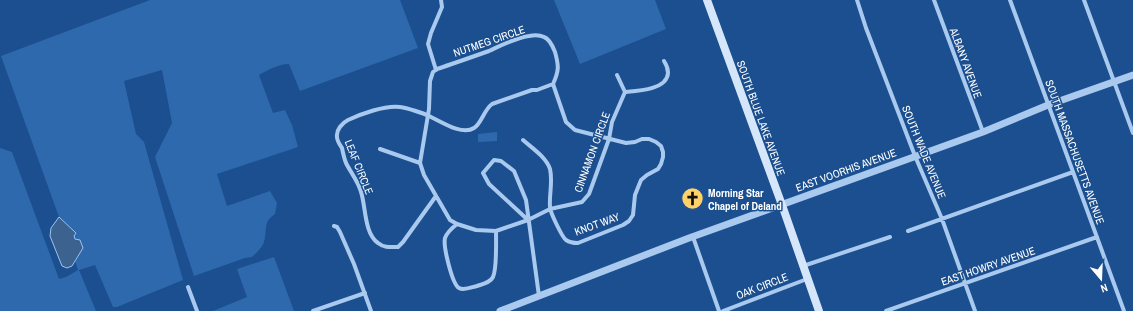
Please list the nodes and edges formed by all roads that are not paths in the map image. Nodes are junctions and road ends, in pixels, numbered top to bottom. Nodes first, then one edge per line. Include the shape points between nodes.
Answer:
1 (442, 0) edge
2 (707, 0) edge
3 (857, 0) edge
4 (934, 0) edge
5 (1010, 0) edge
6 (1084, 0) edge
7 (664, 61) dead end
8 (436, 70) junction
9 (617, 75) dead end
10 (1133, 75) edge
11 (1114, 82) junction
12 (553, 84) junction
13 (625, 92) junction
14 (1048, 105) junction
15 (428, 115) junction
16 (983, 132) junction
17 (1133, 133) edge
18 (609, 139) junction
19 (523, 140) dead end
20 (380, 149) dead end
21 (915, 156) junction
22 (420, 163) junction
23 (1072, 172) junction
24 (436, 196) junction
25 (782, 205) junction
26 (550, 209) junction
27 (942, 219) junction
28 (528, 220) junction
29 (457, 224) junction
30 (334, 226) dead end
31 (496, 231) junction
32 (908, 231) dead end
33 (693, 237) junction
34 (890, 237) dead end
35 (1097, 237) junction
36 (803, 266) junction
37 (807, 279) junction
38 (964, 284) junction
39 (188, 287) dead end
40 (365, 293) junction
41 (539, 296) junction
42 (197, 311) edge
43 (313, 311) edge
44 (371, 311) edge
45 (500, 311) edge
46 (719, 311) edge
47 (723, 311) edge
48 (819, 311) edge
49 (886, 311) edge
50 (974, 311) edge
51 (1124, 311) edge

1 - 8 street via 442,7 430,32 428,44
2 - 25 main road, SOUTH BLUE LAKE AVENUE
3 - 21 street, SOUTH WADE AVENUE
4 - 16 street, ALBANY AVENUE
5 - 14 street, SOUTH MASSACHUSETTS AVENUE
6 - 11 street
7 - 13 street via 668,72 663,83 643,91
8 - 12 street, NUTMEG CIRCLE via 530,35 545,37 554,50 558,66
8 - 15 street via 430,81
9 - 13 street
10 - 11 street, EAST VOORHIS AVENUE
11 - 14 street, EAST VOORHIS AVENUE
11 - 17 street
12 - 15 street, LEAF CIRCLE via 492,104 474,128 461,130
12 - 18 street via 566,122 575,130
13 - 18 street, CINNAMON CIRCLE via 612,122
14 - 16 street, EAST VOORHIS AVENUE
14 - 23 street, SOUTH MASSACHUSETTS AVENUE
15 - 22 street
15 - 24 street, LEAF CIRCLE via 400,107 381,109 346,121 339,127 337,137 346,163 361,192 370,233 377,243 387,248 398,247
16 - 21 street, EAST VOORHIS AVENUE
18 - 26 street, CINNAMON CIRCLE via 589,194 582,202
18 - 26 street, KNOT WAY via 626,143 649,139 656,142 663,152 658,169 641,180 635,195 633,215 629,221 578,243 572,243 562,236
19 - 26 street, KNOT WAY via 550,168
20 - 22 street
21 - 25 street, EAST VOORHIS AVENUE
21 - 27 street, SOUTH WADE AVENUE
22 - 24 street
23 - 27 street
23 - 35 street, SOUTH MASSACHUSETTS AVENUE
24 - 29 street via 450,220
25 - 33 street, EAST VOORHIS AVENUE
25 - 36 main road, SOUTH BLUE LAKE AVENUE
26 - 28 street, CINNAMON CIRCLE
27 - 32 street
27 - 38 street, SOUTH WADE AVENUE
28 - 28 street via 526,200 514,171 502,161 494,160 483,173 489,184
28 - 31 street, CINNAMON CIRCLE
28 - 41 street
29 - 31 street, CINNAMON CIRCLE via 476,230
29 - 31 street via 450,230 445,245 456,284 464,290 493,278
30 - 40 street via 340,232
33 - 41 street, EAST VOORHIS AVENUE
33 - 46 street
34 - 36 street
35 - 38 street, EAST HOWRY AVENUE
35 - 51 street, SOUTH MASSACHUSETTS AVENUE
36 - 37 main road, SOUTH BLUE LAKE AVENUE
37 - 47 street, OAK CIRCLE
37 - 48 main road, SOUTH BLUE LAKE AVENUE
38 - 49 street, EAST HOWRY AVENUE
38 - 50 street, SOUTH WADE AVENUE
39 - 42 street
40 - 43 street
40 - 44 street
41 - 45 street, EAST VOORHIS AVENUE

